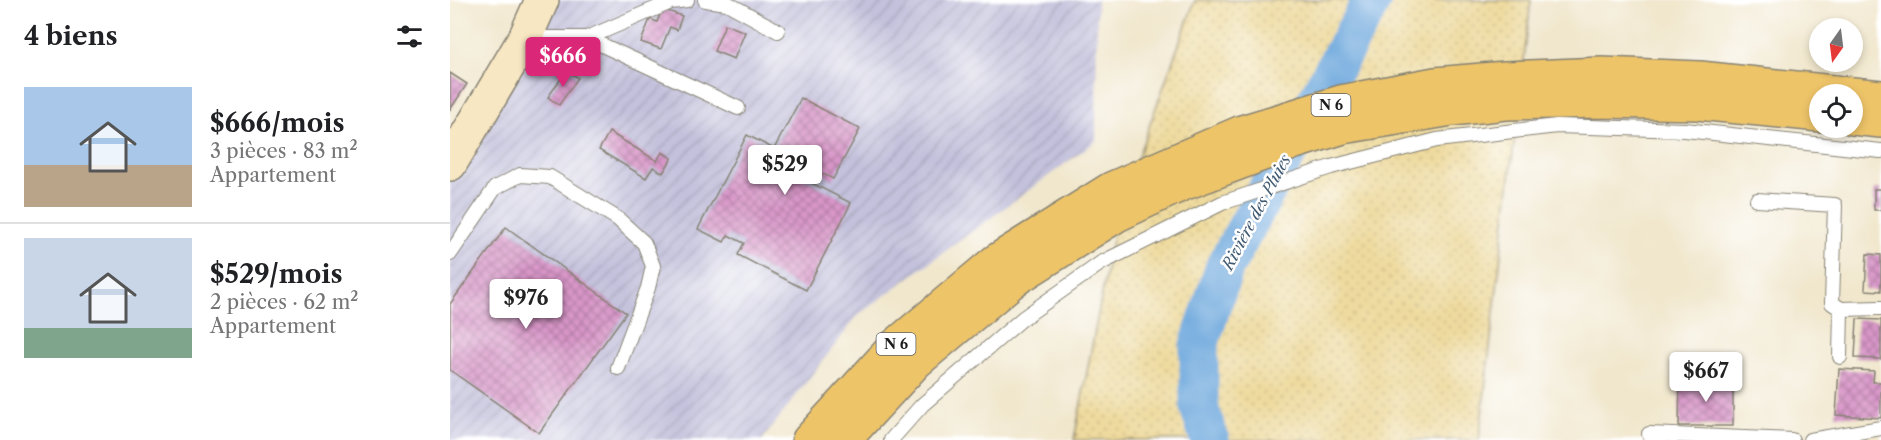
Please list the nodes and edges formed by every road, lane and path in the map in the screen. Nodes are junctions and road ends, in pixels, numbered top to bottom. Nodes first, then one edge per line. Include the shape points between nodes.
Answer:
1 (542, 0) edge
2 (687, 0) edge
3 (705, 0) edge
4 (778, 31) dead end
5 (525, 38) junction
6 (587, 38) junction
7 (1881, 97) edge
8 (1694, 104) junction
9 (738, 108) dead end
10 (1809, 114) edge
11 (1863, 119) edge
12 (1881, 121) edge
13 (1881, 151) edge
14 (450, 164) edge
15 (1757, 200) dead end
16 (450, 254) edge
17 (1005, 271) junction
18 (1881, 308) edge
19 (1841, 309) junction
20 (1840, 357) dead end
21 (618, 368) dead end
22 (1881, 428) edge
23 (1649, 434) dead end
24 (809, 440) edge
25 (844, 440) edge
26 (891, 440) edge
27 (1792, 440) edge
28 (1810, 440) edge

1 - 5 main road
2 - 6 lane via 671,2
3 - 4 lane via 727,3
5 - 6 lane
5 - 14 main road
6 - 9 lane
7 - 8 main road, N 6
8 - 10 main road, N 6
8 - 13 lane
8 - 17 main road, N 6 via 1602,100 1506,103 1343,127 1180,185
8 - 26 lane via 1437,140 1331,167 1222,203 1101,262 1023,318 922,405
11 - 12 main road
15 - 19 lane via 1835,205 1832,303
16 - 21 lane via 495,188 520,175 550,177 618,219 644,243 653,266
17 - 24 main road, N 6 via 896,345
17 - 25 main road, N 6
18 - 19 lane
19 - 20 lane
22 - 28 lane
23 - 27 lane

